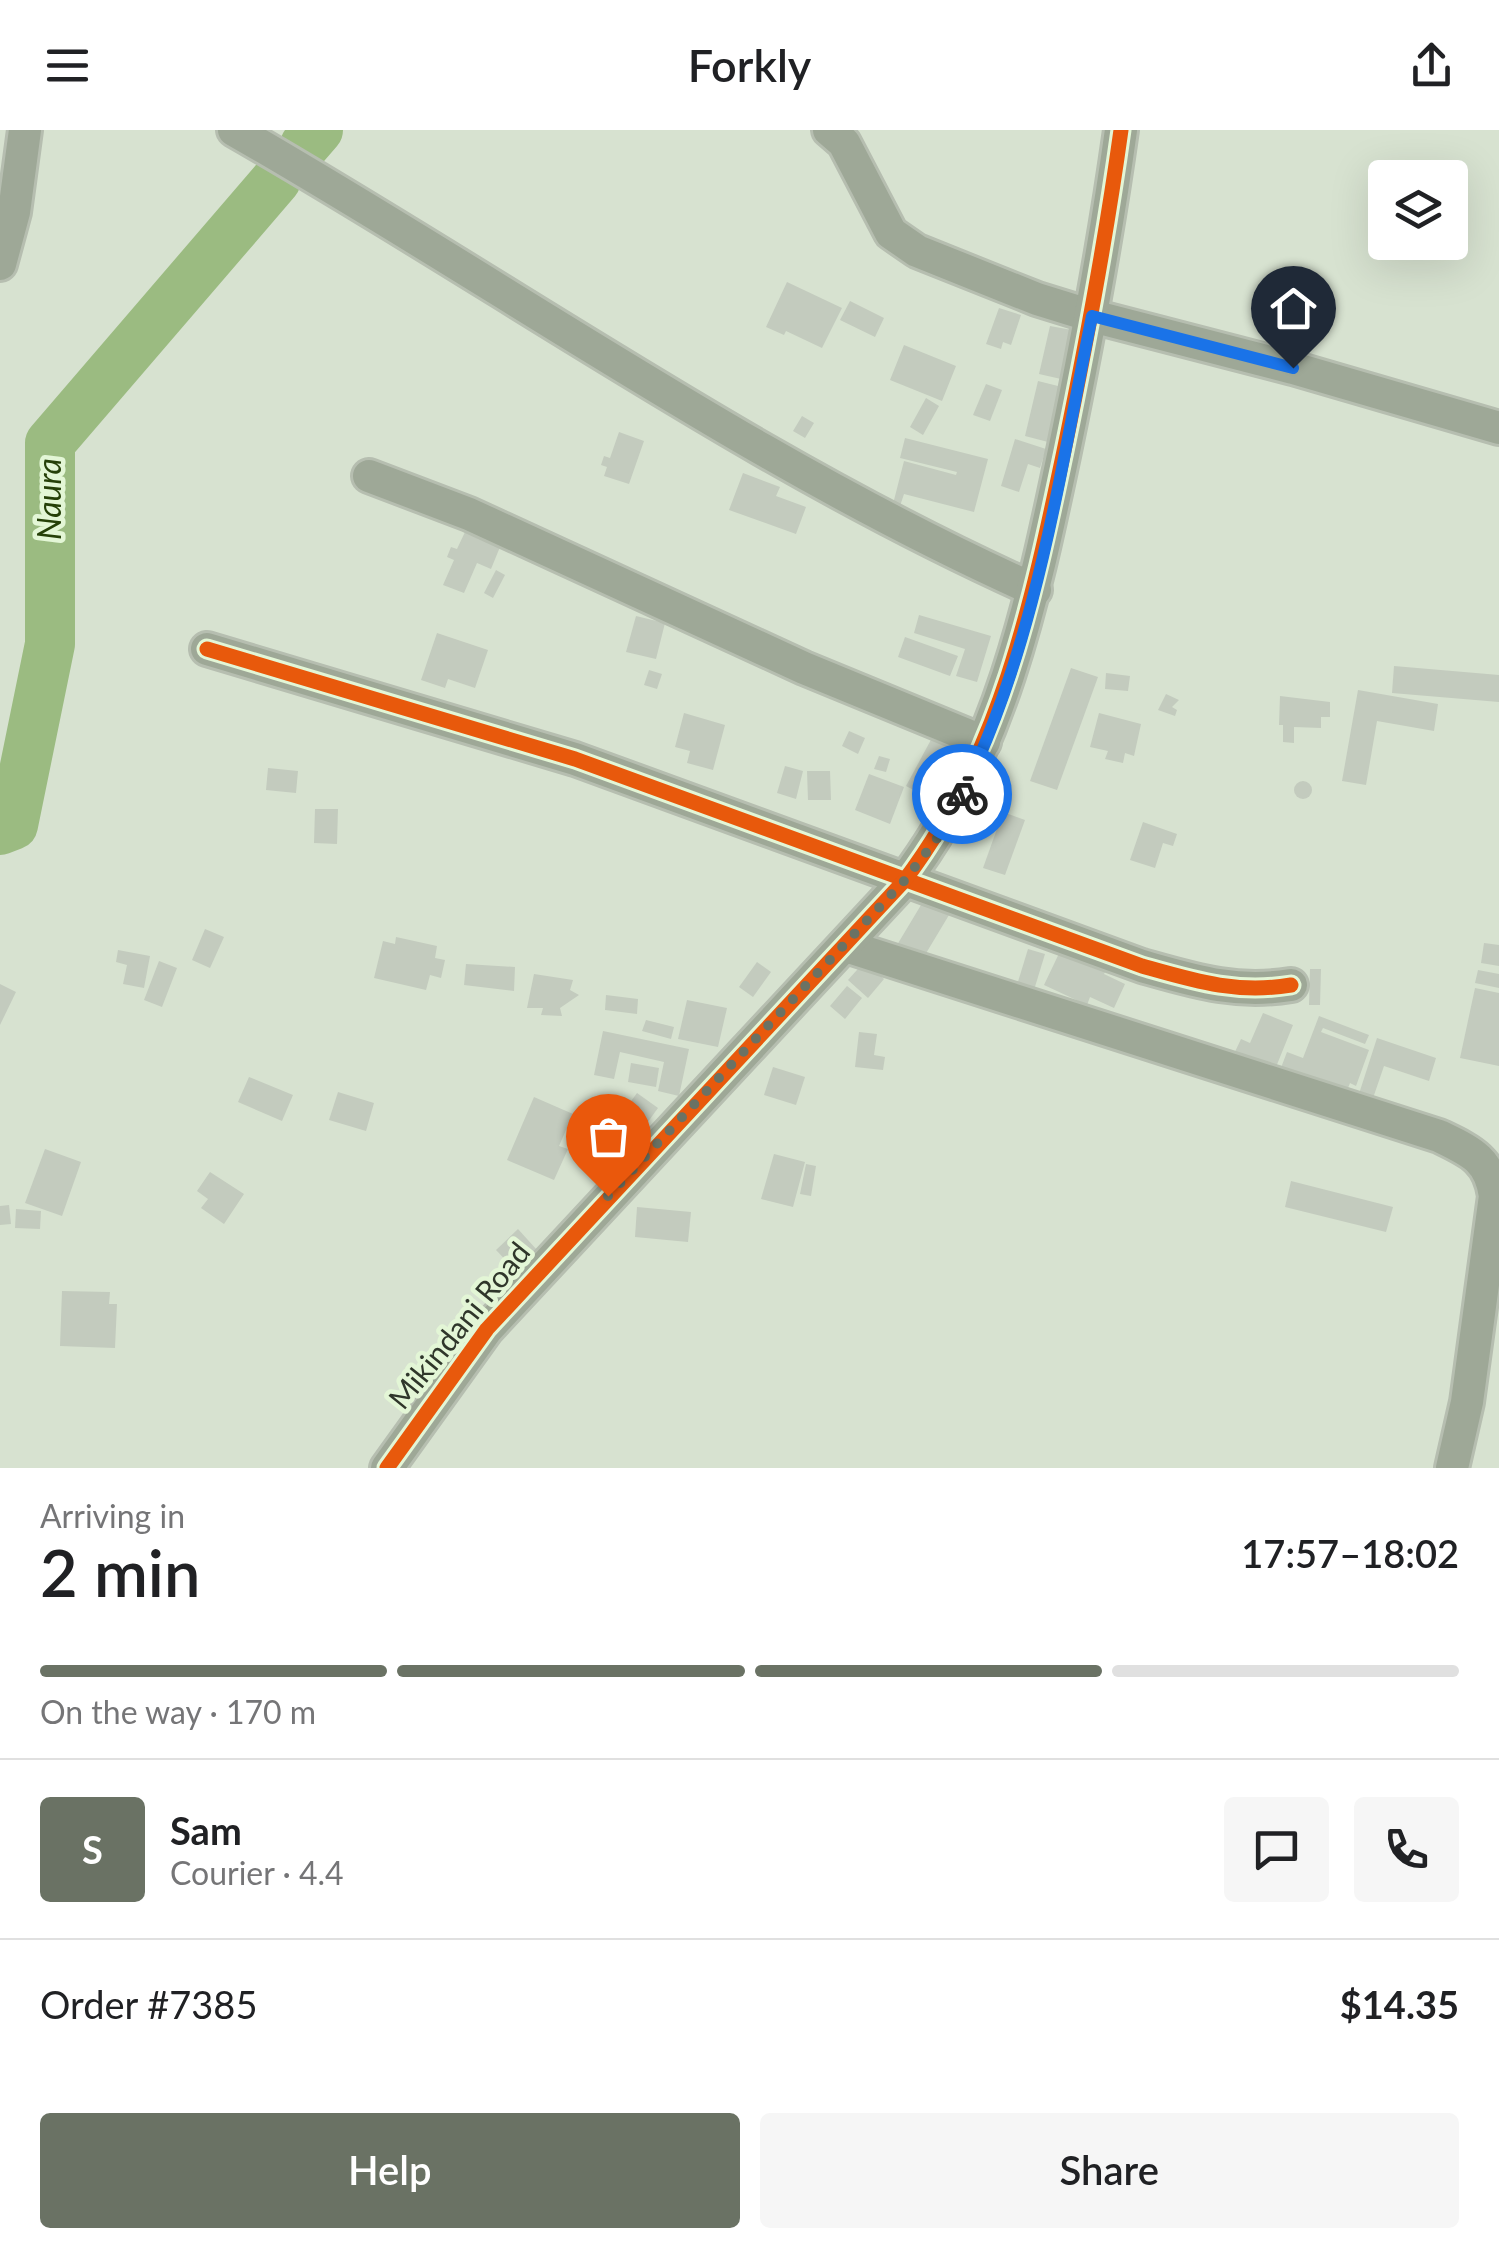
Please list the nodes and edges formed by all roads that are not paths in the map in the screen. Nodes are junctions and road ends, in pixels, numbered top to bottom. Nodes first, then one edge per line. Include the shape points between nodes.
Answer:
1 (25, 130) edge
2 (234, 130) edge
3 (829, 130) edge
4 (1121, 130) edge
5 (0, 264) edge
6 (1092, 316) junction
7 (1499, 428) edge
8 (368, 476) dead end
9 (1035, 590) junction
10 (207, 648) dead end
11 (984, 742) junction
12 (904, 881) junction
13 (846, 946) junction
14 (1291, 986) dead end
15 (1496, 1170) edge
16 (387, 1468) edge
17 (1452, 1468) edge

1 - 5 street
2 - 9 street via 768,455
3 - 6 street via 844,144 891,233 917,251
4 - 6 street, Mikindani Road
6 - 7 street
6 - 9 street, Mikindani Road
8 - 11 street via 469,514
9 - 11 street, Mikindani Road
10 - 12 street via 574,759
11 - 12 street, Mikindani Road via 936,840
12 - 13 street, Mikindani Road
12 - 14 street via 1191,980 1258,991
13 - 15 street via 1438,1136
13 - 16 street, Mikindani Road via 486,1329
15 - 17 street

